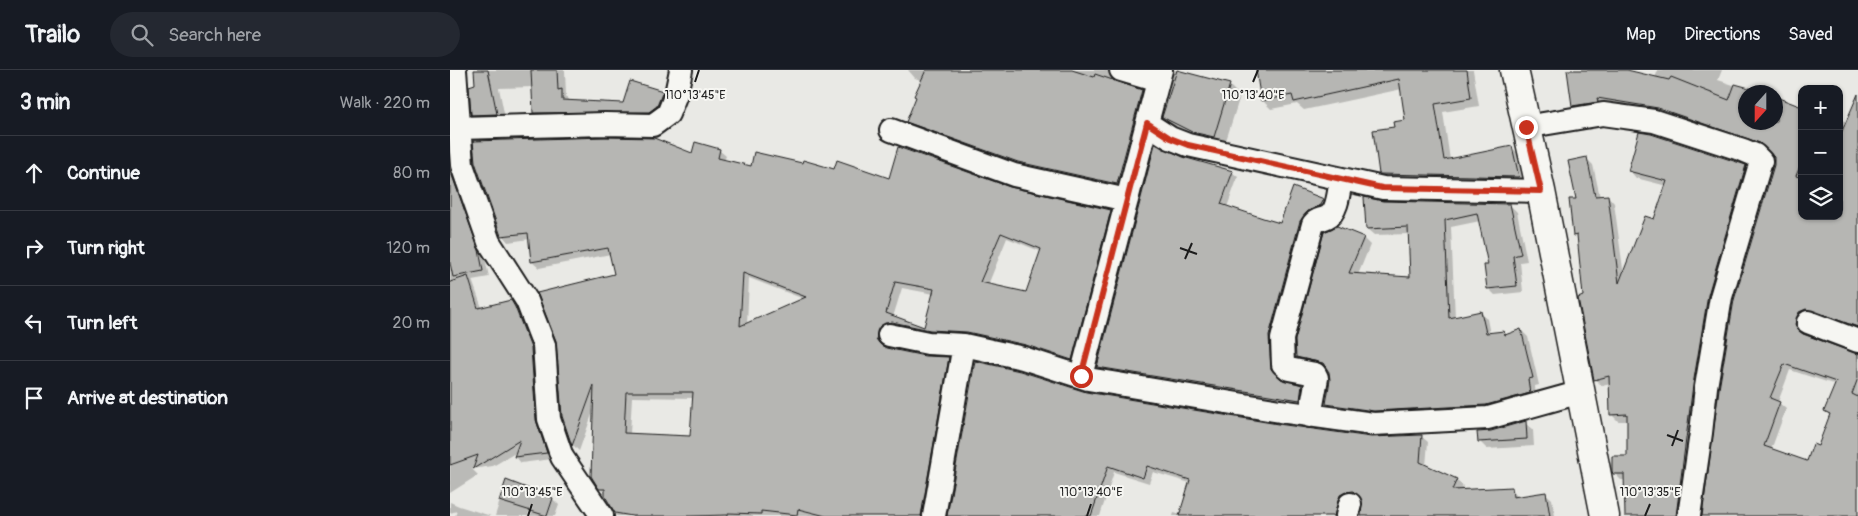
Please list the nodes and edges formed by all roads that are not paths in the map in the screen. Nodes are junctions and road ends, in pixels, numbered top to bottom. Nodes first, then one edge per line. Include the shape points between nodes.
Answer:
1 (455, 70) edge
2 (681, 70) edge
3 (1121, 70) edge
4 (1514, 70) edge
5 (1159, 76) edge
6 (1147, 123) junction
7 (1526, 127) junction
8 (467, 128) junction
9 (891, 130) dead end
10 (1342, 179) junction
11 (1541, 191) junction
12 (1127, 200) junction
13 (1808, 322) dead end
14 (889, 335) dead end
15 (1858, 342) edge
16 (964, 345) junction
17 (1081, 376) junction
18 (1581, 392) junction
19 (1310, 416) junction
20 (602, 516) edge
21 (934, 516) edge
22 (1606, 516) edge
23 (1689, 516) edge

1 - 8 street
2 - 8 street via 668,114 653,125
3 - 5 street
4 - 7 street
5 - 6 street
6 - 10 street via 1188,145
6 - 12 street
7 - 11 street
7 - 23 street via 1604,114 1654,121 1743,150 1760,161 1721,297
8 - 20 street via 462,165 489,242 527,301 544,345 549,419 562,457
9 - 12 street via 1014,175
10 - 11 street via 1382,188
10 - 19 street via 1333,211 1313,224 1282,339 1283,364 1315,374 1317,378
11 - 18 street
12 - 17 street
13 - 15 street
14 - 16 street via 928,343
16 - 17 street via 1023,358
16 - 21 street
17 - 19 street
18 - 19 street via 1488,418 1373,424
18 - 22 street

